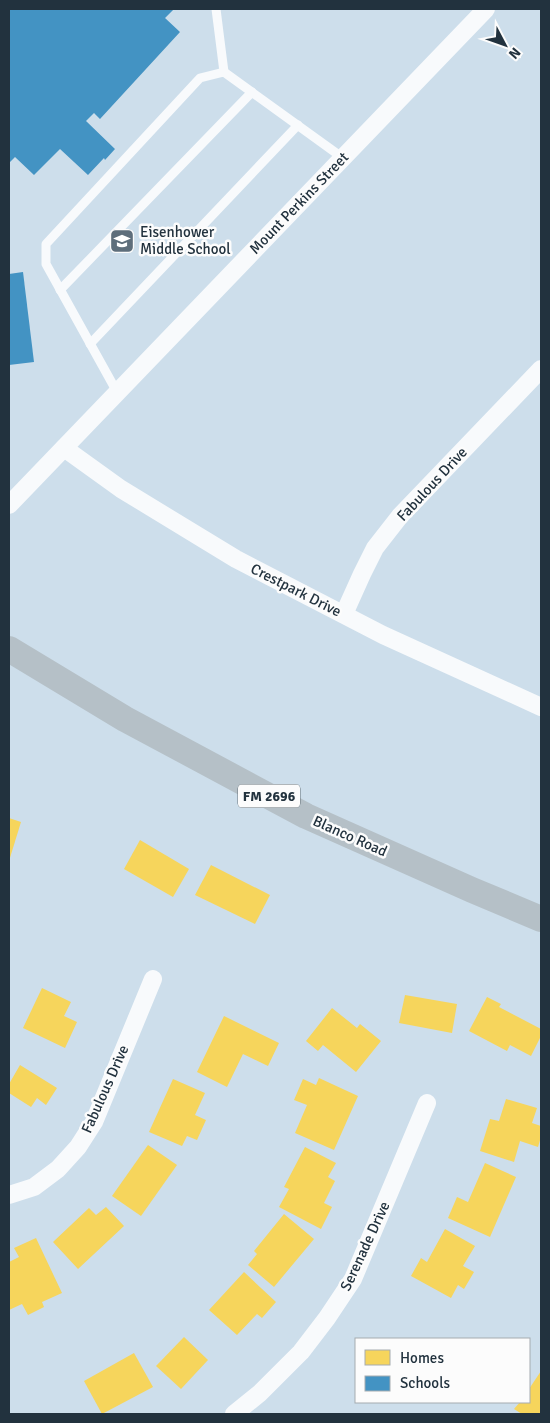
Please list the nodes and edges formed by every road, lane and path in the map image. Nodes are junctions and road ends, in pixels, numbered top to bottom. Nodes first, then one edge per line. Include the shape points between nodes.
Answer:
1 (216, 9) edge
2 (486, 9) edge
3 (224, 72) junction
4 (252, 92) junction
5 (298, 125) junction
6 (343, 158) junction
7 (60, 290) junction
8 (90, 344) junction
9 (541, 369) edge
10 (117, 392) junction
11 (64, 448) junction
12 (9, 505) edge
13 (344, 614) junction
14 (9, 649) edge
15 (541, 707) edge
16 (540, 916) edge
17 (153, 979) dead end
18 (427, 1103) dead end
19 (9, 1195) edge
20 (234, 1414) edge

1 - 3 lane
2 - 6 street, Mount Perkins Street
3 - 4 lane
3 - 7 lane via 200,78 46,244 46,264
4 - 5 lane
4 - 7 lane
5 - 6 lane
5 - 8 lane
6 - 10 street, Mount Perkins Street
7 - 8 lane
8 - 10 lane
9 - 13 street, Fabulous Drive via 400,516 375,548
10 - 11 street, Mount Perkins Street
11 - 12 street, Mount Perkins Street
11 - 13 street, Crestpark Drive via 121,489 220,549
13 - 15 street, Crestpark Drive
14 - 16 main road, Blanco Road / FM 2696 via 125,719 306,816 472,890
17 - 19 street, Fabulous Drive via 94,1122 78,1147 58,1169 34,1187
18 - 20 street, Serenade Drive via 353,1279 301,1352

